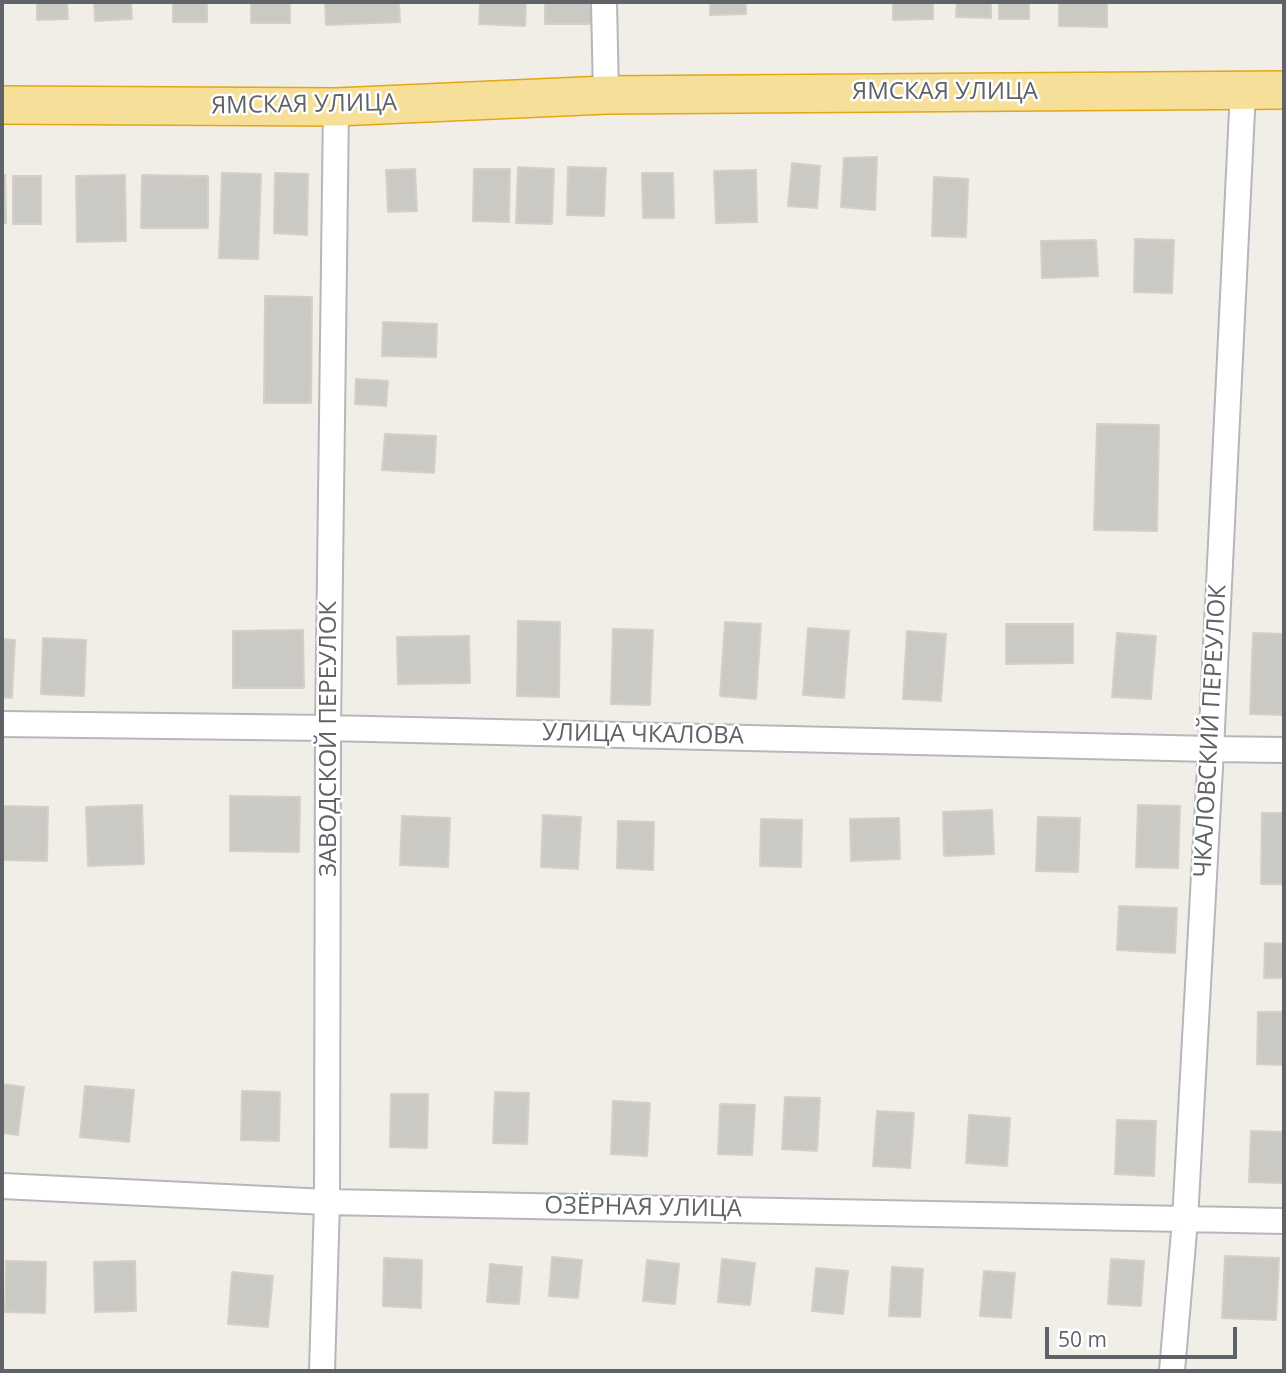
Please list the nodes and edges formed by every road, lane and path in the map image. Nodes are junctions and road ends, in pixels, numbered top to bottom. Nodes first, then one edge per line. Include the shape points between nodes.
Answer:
1 (604, 2) edge
2 (1243, 90) junction
3 (1284, 90) edge
4 (606, 95) junction
5 (2, 105) edge
6 (336, 107) junction
7 (2, 724) edge
8 (328, 728) junction
9 (1211, 749) junction
10 (1284, 750) edge
11 (2, 1186) edge
12 (327, 1202) junction
13 (1185, 1220) junction
14 (1284, 1221) edge
15 (322, 1371) edge
16 (1172, 1371) edge

1 - 4 street
2 - 3 highway, ЯМСКАЯ УЛИЦА
2 - 4 highway, ЯМСКАЯ УЛИЦА
2 - 9 street, ЧКАЛОВСКИЙ ПЕРЕУЛОК
4 - 6 highway, ЯМСКАЯ УЛИЦА
5 - 6 highway, ЯМСКАЯ УЛИЦА
6 - 8 street, ЗАВОДСКОЙ ПЕРЕУЛОК
7 - 8 street, УЛИЦА ЧКАЛОВА
8 - 9 street, УЛИЦА ЧКАЛОВА
8 - 12 street, ЗАВОДСКОЙ ПЕРЕУЛОК
9 - 10 street, УЛИЦА ЧКАЛОВА
9 - 13 street, ЧКАЛОВСКИЙ ПЕРЕУЛОК
11 - 12 street, ОЗЁРНАЯ УЛИЦА
12 - 13 street, ОЗЁРНАЯ УЛИЦА
12 - 15 street, ЗАВОДСКОЙ ПЕРЕУЛОК
13 - 14 street, ОЗЁРНАЯ УЛИЦА
13 - 16 street, ЧКАЛОВСКИЙ ПЕРЕУЛОК

